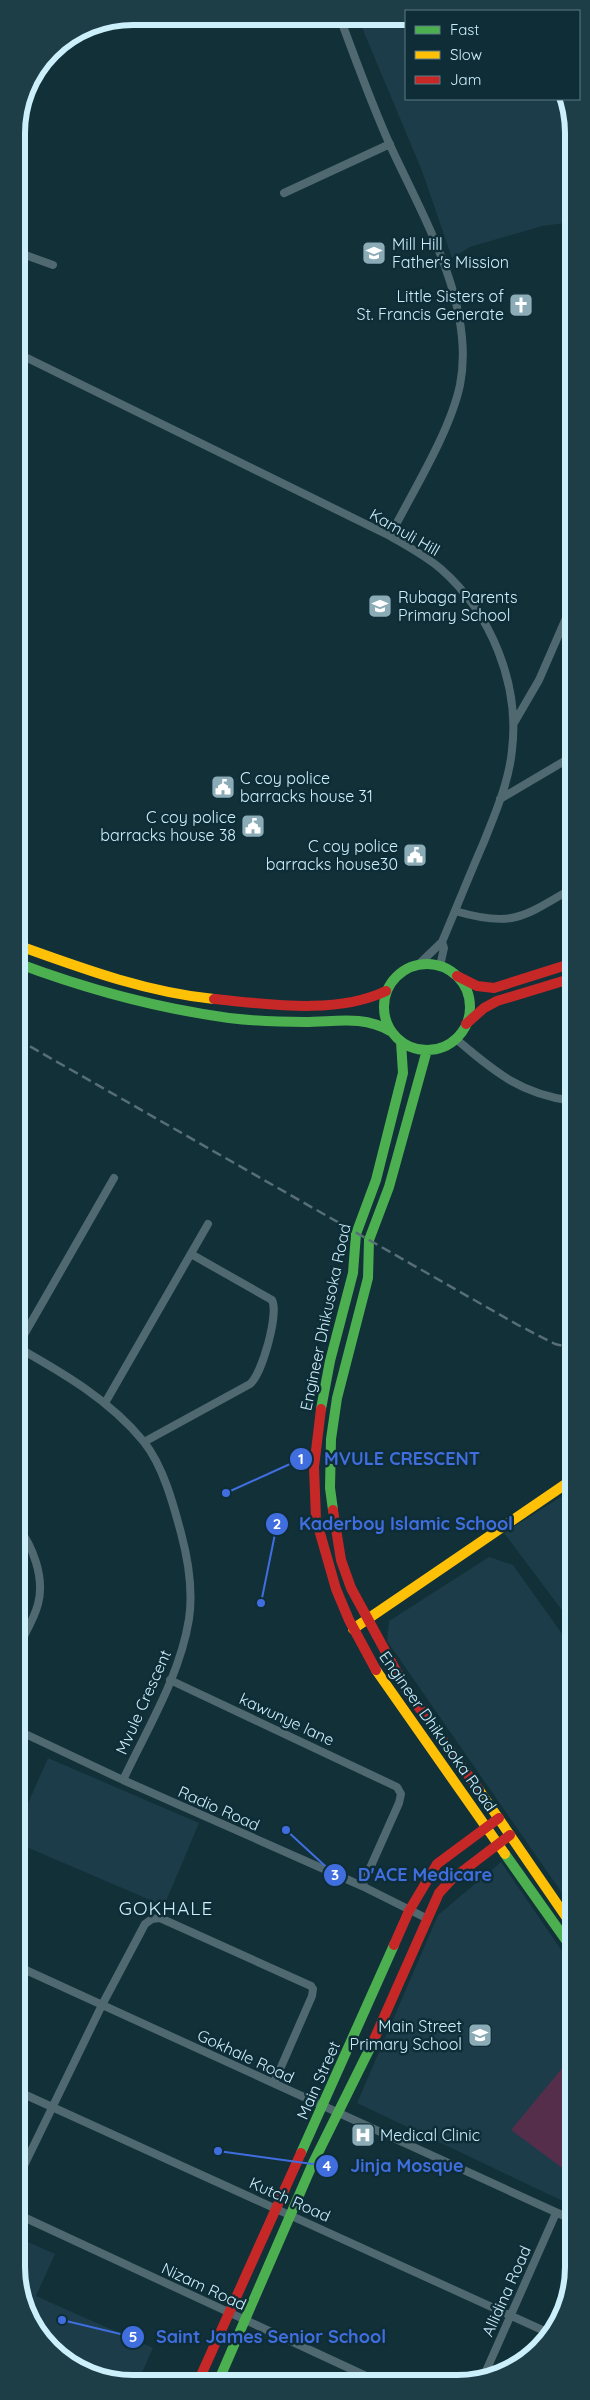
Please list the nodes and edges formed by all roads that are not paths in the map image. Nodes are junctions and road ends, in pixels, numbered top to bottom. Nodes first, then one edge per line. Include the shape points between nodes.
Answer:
1 (343, 25) edge
2 (390, 144) junction
3 (284, 193) dead end
4 (25, 255) edge
5 (53, 265) dead end
6 (25, 357) edge
7 (390, 536) junction
8 (565, 620) edge
9 (514, 722) junction
10 (565, 761) edge
11 (500, 799) junction
12 (565, 892) edge
13 (455, 911) junction
14 (442, 942) junction
15 (25, 948) edge
16 (25, 965) edge
17 (418, 965) junction
18 (440, 966) junction
19 (565, 966) edge
20 (456, 976) junction
21 (565, 980) edge
22 (386, 991) junction
23 (466, 1024) junction
24 (390, 1031) junction
25 (456, 1039) junction
26 (401, 1042) junction
27 (427, 1050) junction
28 (565, 1100) edge
29 (114, 1178) dead end
30 (208, 1224) dead end
31 (191, 1254) junction
32 (25, 1333) edge
33 (25, 1351) edge
34 (105, 1403) junction
35 (144, 1442) junction
36 (565, 1484) edge
37 (25, 1540) edge
38 (368, 1618) junction
39 (353, 1629) junction
40 (25, 1633) edge
41 (170, 1680) junction
42 (25, 1734) edge
43 (123, 1780) junction
44 (499, 1818) junction
45 (487, 1828) junction
46 (510, 1835) junction
47 (499, 1845) junction
48 (362, 1886) junction
49 (409, 1911) junction
50 (565, 1915) edge
51 (426, 1918) junction
52 (565, 1939) edge
53 (25, 1970) edge
54 (102, 2005) junction
55 (274, 2084) junction
56 (25, 2095) edge
57 (323, 2106) junction
58 (52, 2107) junction
59 (339, 2113) junction
60 (25, 2163) edge
61 (276, 2208) junction
62 (556, 2213) junction
63 (291, 2214) junction
64 (565, 2216) edge
65 (25, 2218) edge
66 (230, 2314) junction
67 (510, 2315) junction
68 (246, 2321) junction
69 (544, 2331) edge
70 (486, 2371) edge
71 (201, 2375) edge
72 (221, 2375) edge
73 (364, 2375) edge

1 - 2 street
2 - 3 street
2 - 7 street via 455,293 462,349 460,383 453,409
4 - 5 street
6 - 7 street, Kamuli Hill
7 - 9 street, Kamuli Hill via 441,569 465,594 484,621 504,668
8 - 9 street via 539,680
9 - 11 street, Kamuli Hill via 512,750
10 - 11 street
11 - 13 street, Kamuli Hill
12 - 13 street via 508,920 484,919
13 - 14 street, Kamuli Hill
14 - 17 street, Kamuli Hill
14 - 18 street, Kamuli Hill
15 - 22 main road via 129,982 230,1000 358,1004
16 - 24 main road via 78,985 185,1011 243,1019 363,1020 382,1024
17 - 18 main road
17 - 22 main road via 400,974
18 - 20 main road
19 - 20 main road via 494,988 477,986
20 - 23 main road via 469,999
21 - 23 main road via 497,1001
22 - 24 main road via 384,1011
23 - 25 main road
24 - 26 main road
25 - 27 main road
25 - 28 street via 510,1081 545,1096
26 - 27 main road
26 - 39 main road, Engineer Dhikusoka Road via 403,1073 376,1180 356,1234 353,1273 330,1361 316,1441 316,1519 336,1589
27 - 38 main road, Engineer Dhikusoka Road via 389,1187 369,1240 368,1278 337,1398 331,1439 330,1488 336,1536 351,1588
29 - 32 street
30 - 31 street
31 - 34 street
31 - 35 street via 272,1300 274,1317 267,1345 256,1377 250,1384
33 - 34 street, Mvule Crescent via 64,1373
34 - 35 street, Mvule Crescent
35 - 41 street, Mvule Crescent via 174,1507 185,1547 189,1618
36 - 38 main road
37 - 40 street via 35,1557 39,1578 38,1604
38 - 39 main road
38 - 44 main road, Engineer Dhikusoka Road via 407,1691
39 - 45 main road, Engineer Dhikusoka Road via 376,1672
41 - 43 street, Mvule Crescent
41 - 48 street, kawunye lane via 392,1783 401,1794 399,1803
42 - 43 street, Radio Road
43 - 48 street, Radio Road
44 - 45 main road, Main Street
44 - 46 main road, Engineer Dhikusoka Road
45 - 47 main road, Engineer Dhikusoka Road
45 - 49 main road, Main Street via 437,1864
46 - 47 main road, Main Street
46 - 50 main road, Engineer Dhikusoka Road
47 - 51 main road, Main Street via 451,1880
47 - 52 main road, Engineer Dhikusoka Road
48 - 49 street, Radio Road
49 - 51 street, Radio Road
49 - 57 main road, Main Street
51 - 59 main road, Main Street
53 - 54 street, Gokhale Road
54 - 55 street, Gokhale Road
54 - 55 street via 145,1924 160,1918 308,1983 313,1989 312,1996
54 - 58 street
55 - 57 street, Gokhale Road
56 - 58 street, Kutch Road
57 - 59 street, Gokhale Road
57 - 61 main road, Main Street
58 - 60 street
58 - 61 street, Kutch Road
59 - 62 street, Gokhale Road
59 - 63 main road, Main Street
61 - 63 street, Kutch Road
61 - 66 main road, Main Street
62 - 64 street, Gokhale Road
62 - 67 street, Allidina Road
63 - 67 street, Kutch Road
63 - 68 main road, Main Street
65 - 66 street, Nizam Road
66 - 68 street, Nizam Road
66 - 71 main road, Main Street
67 - 69 street, Kutch Road
67 - 70 street, Allidina Road
68 - 72 main road, Main Street
68 - 73 street, Nizam Road

